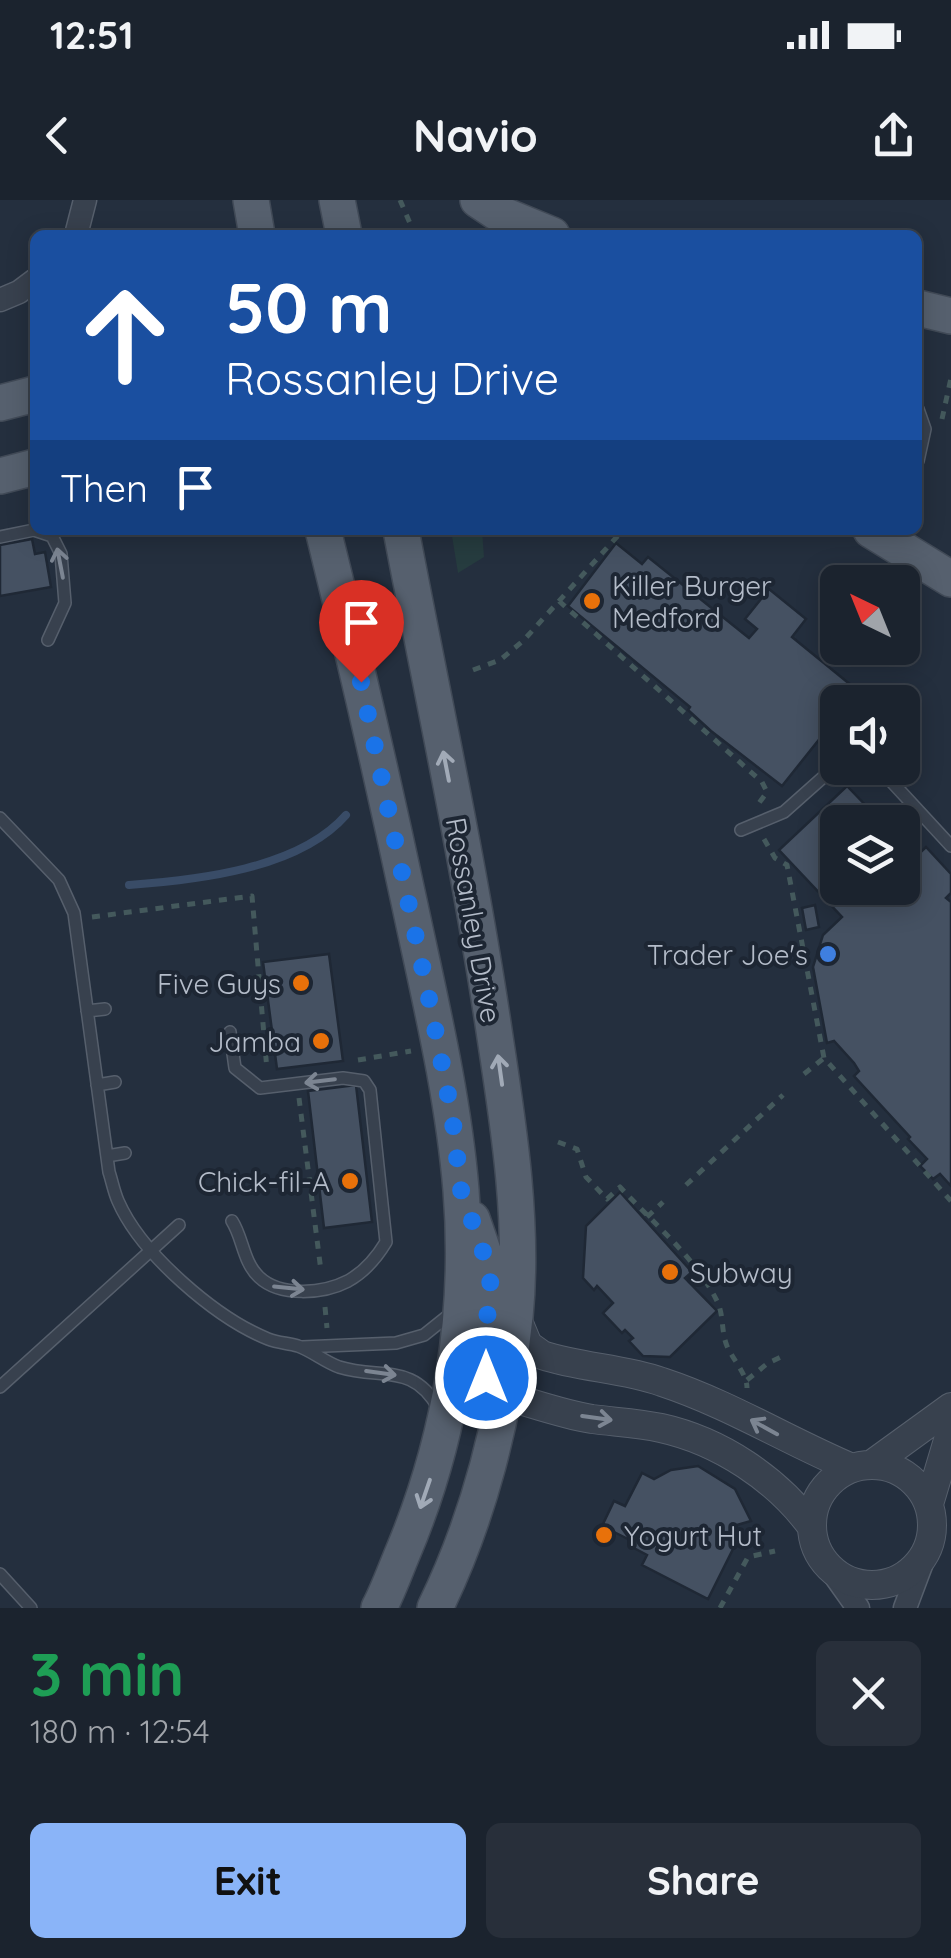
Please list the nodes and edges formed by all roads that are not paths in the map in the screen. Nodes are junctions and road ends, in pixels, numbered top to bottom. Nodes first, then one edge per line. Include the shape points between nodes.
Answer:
1 (85, 200) edge
2 (250, 200) edge
3 (338, 200) edge
4 (478, 200) edge
5 (77, 230) edge
6 (256, 230) edge
7 (343, 230) edge
8 (540, 230) edge
9 (30, 283) edge
10 (0, 300) edge
11 (922, 309) edge
12 (951, 316) edge
13 (30, 395) edge
14 (0, 404) edge
15 (30, 468) edge
16 (0, 476) edge
17 (30, 531) edge
18 (49, 535) edge
19 (324, 535) edge
20 (402, 535) edge
21 (879, 535) edge
22 (0, 537) edge
23 (951, 579) edge
24 (48, 640) dead end
25 (820, 780) edge
26 (895, 785) edge
27 (0, 818) edge
28 (741, 830) dead end
29 (951, 846) edge
30 (106, 1009) dead end
31 (87, 1012) junction
32 (230, 1032) dead end
33 (116, 1082) dead end
34 (97, 1085) junction
35 (125, 1154) dead end
36 (107, 1156) junction
37 (461, 1190) junction
38 (232, 1220) dead end
39 (179, 1225) dead end
40 (151, 1247) junction
41 (461, 1305) junction
42 (515, 1314) junction
43 (300, 1347) junction
44 (0, 1387) edge
45 (502, 1395) junction
46 (951, 1407) edge
47 (445, 1421) junction
48 (951, 1430) edge
49 (862, 1467) junction
50 (929, 1504) junction
51 (812, 1527) junction
52 (926, 1552) junction
53 (831, 1570) junction
54 (0, 1574) edge
55 (32, 1608) edge
56 (379, 1608) edge
57 (435, 1608) edge
58 (858, 1608) edge
59 (905, 1608) edge

1 - 5 street
2 - 6 main road
3 - 7 main road
4 - 8 main road
9 - 10 street
11 - 12 main road
13 - 14 main road
15 - 16 main road
17 -> 22 lane
24 -> 18 lane via 65,603 61,554
19 - 37 main road, Rossanley Drive via 430,1003
42 -> 20 main road, Rossanley Drive via 504,1094
21 - 23 main road
25 - 28 lane via 784,812
26 - 29 lane
27 - 31 lane via 68,895
30 - 31 lane
31 - 34 lane
38 -> 32 lane via 255,1274 286,1292 350,1280 386,1242 364,1081 260,1088 236,1068
33 - 34 lane
34 - 36 lane
35 - 36 lane
36 - 40 lane via 118,1201
37 - 41 main road, Rossanley Drive
37 - 45 main road via 491,1274 483,1366
39 - 40 lane
40 - 43 lane via 210,1304 270,1340
40 - 44 lane
41 - 43 lane via 424,1335 396,1343
41 - 47 main road, Rossanley Drive
42 - 45 main road, Rossanley Drive
49 -> 42 street via 658,1380 542,1355 528,1344
43 -> 47 lane via 339,1367 417,1381
45 -> 51 street via 701,1442 757,1472
45 - 57 main road via 475,1510
46 - 49 street
47 -> 56 main road, Rossanley Drive via 415,1523
48 - 50 street
49 - 50 street via 890,1467 906,1475
49 - 51 street via 823,1491
50 - 52 street
51 - 53 street
52 - 53 street via 905,1576 875,1586
52 - 59 street
53 - 58 street
54 - 55 lane

